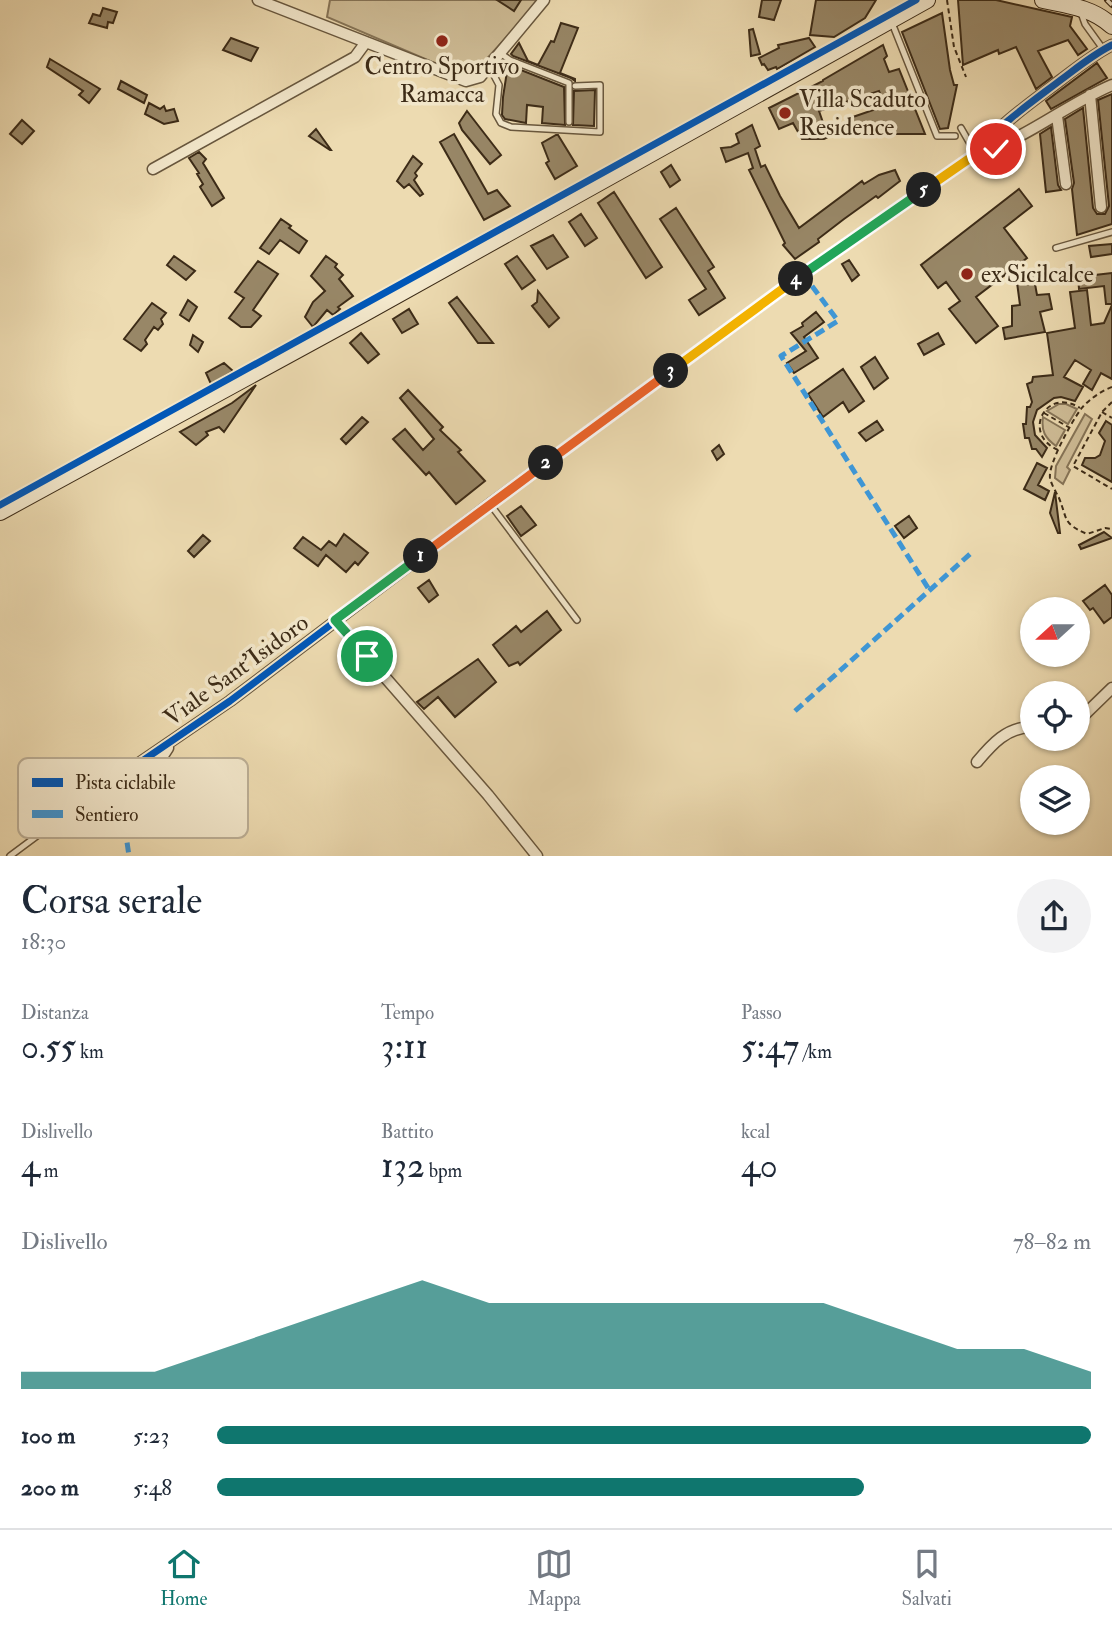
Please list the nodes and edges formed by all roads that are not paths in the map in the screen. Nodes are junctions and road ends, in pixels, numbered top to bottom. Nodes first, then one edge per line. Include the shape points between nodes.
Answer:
1 (258, 0) edge
2 (544, 0) edge
3 (927, 0) edge
4 (1043, 0) edge
5 (1079, 7) junction
6 (891, 20) junction
7 (1112, 26) edge
8 (366, 43) junction
9 (1108, 47) edge
10 (500, 53) junction
11 (489, 66) junction
12 (1112, 85) edge
13 (577, 87) dead end
14 (1090, 96) junction
15 (1032, 102) junction
16 (1057, 116) junction
17 (1045, 121) junction
18 (569, 122) dead end
19 (961, 128) dead end
20 (955, 136) dead end
21 (976, 154) junction
22 (153, 169) dead end
23 (1066, 184) dead end
24 (1101, 207) dead end
25 (1112, 232) edge
26 (1056, 248) dead end
27 (490, 504) junction
28 (0, 512) edge
29 (335, 620) junction
30 (577, 620) dead end
31 (1112, 688) edge
32 (1090, 709) edge
33 (1020, 729) edge
34 (175, 739) junction
35 (147, 758) edge
36 (161, 758) edge
37 (977, 762) dead end
38 (34, 838) edge
39 (10, 856) edge
40 (537, 856) edge

1 - 8 street
2 - 10 street
3 - 6 street
4 - 5 street
5 - 7 street
5 - 9 lane via 1085,23
6 - 20 lane via 937,136
6 - 28 street
8 - 11 street via 466,81 480,77
8 - 22 street via 355,57
9 - 15 street, Viale Sant'Isidoro
10 - 11 street
10 - 18 lane via 569,83
11 - 13 lane via 499,85 496,114 501,123 511,127 600,132 600,85
12 - 14 street, Viale Sant'Isidoro
14 - 16 street, Viale Sant'Isidoro
14 - 24 street
15 - 17 street
15 - 21 street, Viale Sant'Isidoro via 990,136
16 - 17 street, Viale Sant'Isidoro
16 - 23 street
17 - 21 street, Viale Sant'Isidoro via 996,149
19 - 21 lane
21 - 27 street, Viale Sant'Isidoro via 803,274
25 - 26 lane
27 - 29 street, Viale Sant'Isidoro
27 - 30 lane
29 - 34 street, Viale Sant'Isidoro
29 - 40 street
31 - 32 street
33 - 37 street via 996,741
34 - 35 street, Viale Sant'Isidoro
34 - 36 street, Viale Sant'Isidoro
38 - 39 lane

